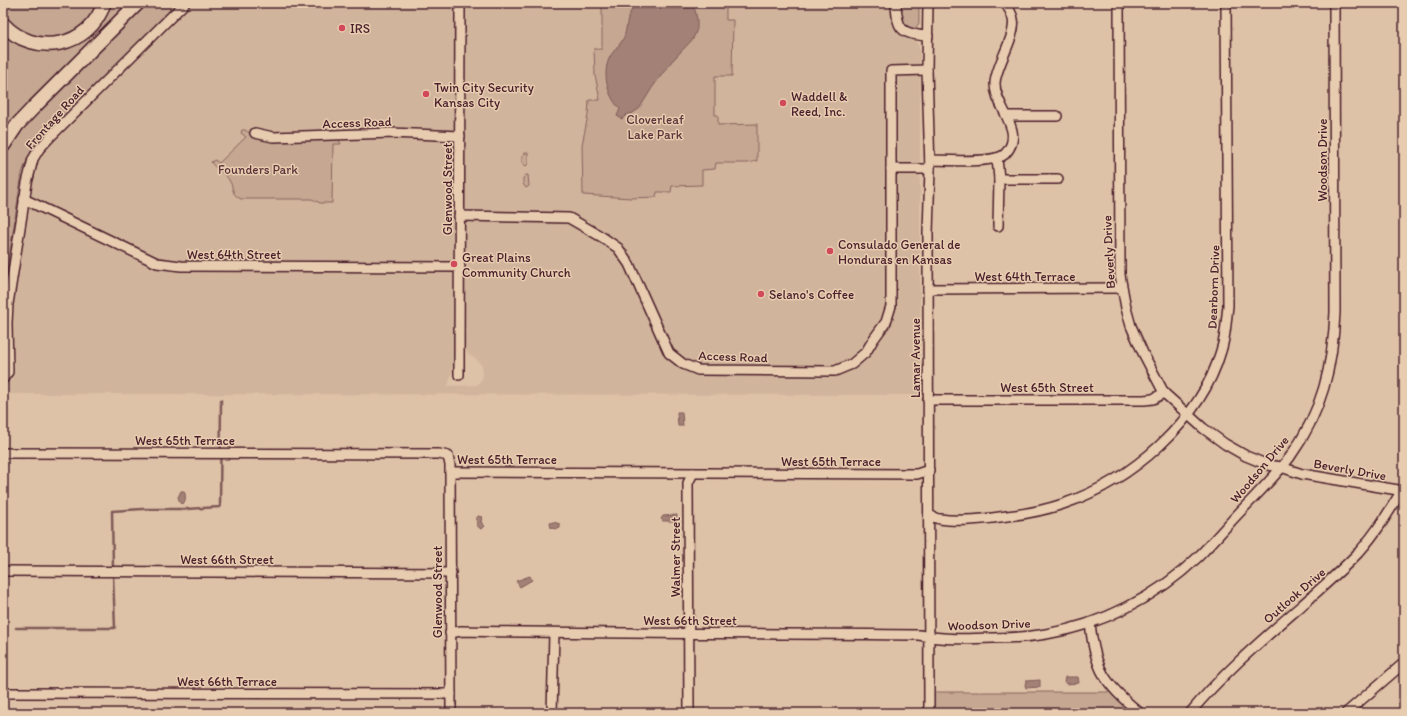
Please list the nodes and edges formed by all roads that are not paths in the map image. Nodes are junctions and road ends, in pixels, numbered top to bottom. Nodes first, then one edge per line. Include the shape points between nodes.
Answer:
1 (104, 3) edge
2 (138, 3) edge
3 (185, 3) edge
4 (460, 3) edge
5 (896, 3) edge
6 (928, 3) edge
7 (1005, 3) edge
8 (1119, 3) edge
9 (1226, 3) edge
10 (1334, 3) edge
11 (3, 24) edge
12 (928, 36) junction
13 (927, 70) junction
14 (1008, 116) junction
15 (1057, 116) dead end
16 (255, 133) dead end
17 (460, 136) junction
18 (3, 146) edge
19 (998, 158) junction
20 (930, 160) junction
21 (891, 169) junction
22 (930, 169) junction
23 (999, 179) junction
24 (1058, 179) dead end
25 (24, 199) junction
26 (460, 216) junction
27 (998, 226) dead end
28 (460, 267) junction
29 (1122, 288) junction
30 (928, 289) junction
31 (460, 375) dead end
32 (3, 379) edge
33 (1164, 393) junction
34 (928, 400) junction
35 (1188, 414) junction
36 (3, 453) edge
37 (1281, 467) junction
38 (928, 470) junction
39 (450, 472) junction
40 (693, 473) junction
41 (1403, 490) edge
42 (929, 515) junction
43 (3, 571) edge
44 (451, 573) junction
45 (1090, 623) junction
46 (450, 633) junction
47 (554, 633) junction
48 (688, 633) junction
49 (928, 637) junction
50 (1404, 663) edge
51 (3, 693) edge
52 (451, 694) junction
53 (451, 713) edge
54 (552, 713) edge
55 (689, 713) edge
56 (929, 713) edge
57 (1140, 713) edge
58 (1190, 713) edge
59 (1346, 713) edge

1 - 11 highway via 87,30 60,43 50,45 32,42 18,36
2 - 18 highway via 17,125
3 - 25 street, Frontage Road via 39,150 33,159
4 - 17 street, Glenwood Street
5 - 12 street via 898,24 904,31
6 - 12 street, Lamar Avenue
7 - 14 street via 1014,20 995,84 997,96
8 - 29 street, Beverly Drive via 1119,262
9 - 35 street, Dearborn Drive via 1226,328 1212,376
10 - 37 street, Woodson Drive via 1334,342 1329,372 1319,404 1307,430
12 - 13 street, Lamar Avenue
13 - 20 street, Lamar Avenue
13 - 21 street, Access Road via 891,71
14 - 15 street
14 - 19 street via 1012,126 1010,147
16 - 17 street, Access Road via 274,137 391,133
17 - 26 street, Glenwood Street
19 - 20 street
19 - 23 street
20 - 22 street, Lamar Avenue
21 - 22 street
21 - 26 street, Access Road via 891,306 886,322 866,352 852,364 835,371 698,370 683,364 669,353 629,264 618,248 602,237 568,218
22 - 30 street, Lamar Avenue
23 - 24 street
23 - 27 street
25 - 28 street, West 64th Street via 157,263 188,266
25 - 32 street, Frontage Road via 8,304 8,372
26 - 28 street, Glenwood Street
28 - 31 street, Glenwood Street
29 - 30 street, West 64th Terrace
29 - 33 street, Beverly Drive via 1131,326 1142,353
30 - 34 street, Lamar Avenue
33 - 34 street, West 65th Street via 1153,399 1144,400
33 - 35 street, Beverly Drive
34 - 38 street, Lamar Avenue
35 - 37 street, Beverly Drive via 1230,447 1268,465
35 - 42 street, Dearborn Drive via 1162,443 1140,462 1098,489 1065,503 1026,514 992,519 940,519
36 - 39 street, West 65th Terrace via 439,454 448,456
37 - 41 street, Beverly Drive via 1302,474
37 - 45 street, Woodson Drive via 1197,558 1176,576 1128,606
38 - 40 street, West 65th Terrace via 916,474
38 - 42 street, Lamar Avenue
39 - 40 street, West 65th Terrace
39 - 44 street, Glenwood Street
40 - 48 street, Walmer Street via 688,483
41 - 58 street, Outlook Drive via 1360,551 1341,571 1242,657
42 - 49 street, Lamar Avenue
43 - 44 street, West 66th Street
44 - 46 street, Glenwood Street
45 - 49 street, Woodson Drive via 1046,634 1019,637
45 - 57 street via 1093,650 1100,670 1122,698
46 - 47 street, West 66th Street
46 - 52 street, Glenwood Street
47 - 48 street, West 66th Street
47 - 54 street
48 - 49 street, West 66th Street
48 - 55 street, Walmer Street
49 - 56 street, Lamar Avenue
50 - 59 street
51 - 52 street, West 66th Terrace
52 - 53 street, Glenwood Street

